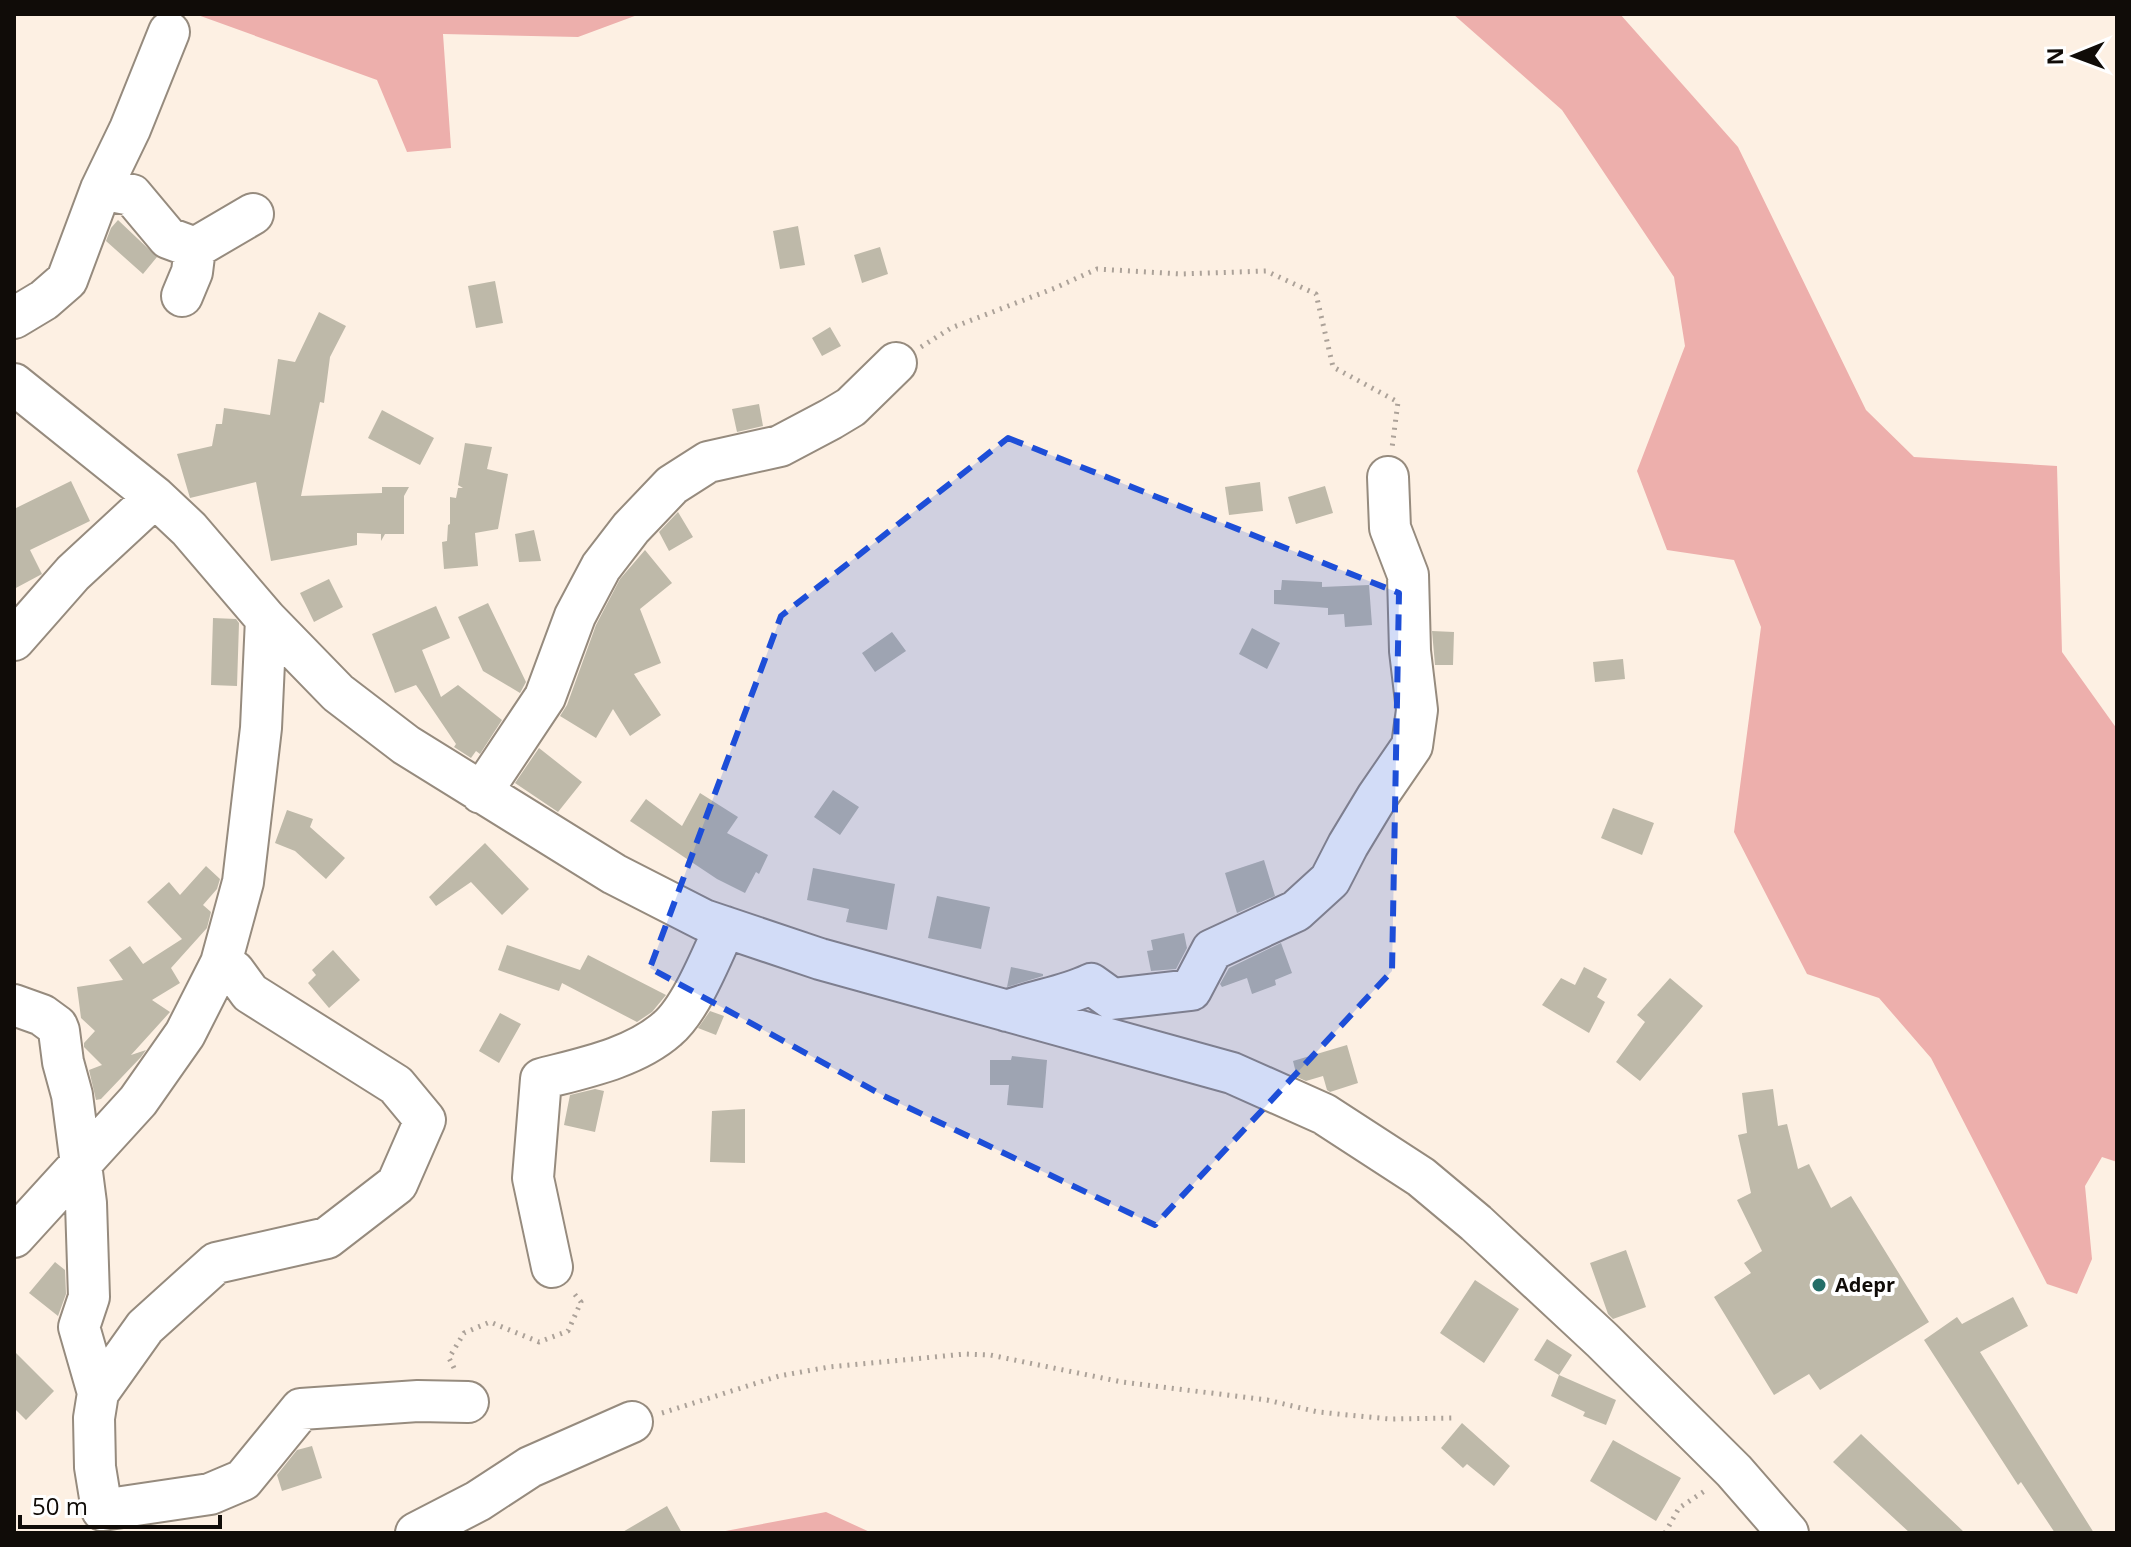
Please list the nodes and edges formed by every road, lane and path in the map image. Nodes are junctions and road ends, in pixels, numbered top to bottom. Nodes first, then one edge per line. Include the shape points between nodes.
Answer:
1 (169, 32) dead end
2 (101, 189) junction
3 (253, 214) dead end
4 (195, 248) junction
5 (182, 296) dead end
6 (14, 318) edge
7 (896, 363) joint
8 (14, 384) edge
9 (1388, 477) joint
10 (155, 497) junction
11 (266, 619) junction
12 (14, 640) edge
13 (481, 793) junction
14 (725, 927) junction
15 (221, 963) junction
16 (14, 1005) edge
17 (1007, 1011) junction
18 (81, 1162) junction
19 (14, 1237) edge
20 (552, 1267) joint
21 (98, 1393) junction
22 (468, 1402) joint
23 (1452, 1418) dead end
24 (632, 1422) joint
25 (1734, 1471) junction
26 (109, 1521) edge
27 (416, 1533) edge
28 (1665, 1533) edge
29 (1788, 1533) edge

1 - 2 street
2 - 4 street via 132,195 168,238
2 - 6 street via 67,280
3 - 4 street
4 - 5 street
7 - 9 path via 951,328 1097,269 1181,274 1266,271 1316,294 1333,367 1398,402
7 - 13 street via 851,407 818,426 780,446 708,462 672,485 601,567 575,616 545,697
8 - 10 street
9 - 17 street via 1390,528 1408,575 1417,710 1412,746 1330,880 1296,911 1212,950 1191,990 1112,999 1091,984
10 - 11 street
10 - 12 street via 73,573
11 - 13 street via 338,693
11 - 15 street via 261,728 245,868
13 - 14 street via 614,874
14 - 17 street
14 - 20 street via 701,981 669,1028 644,1045 541,1079 533,1178
15 - 18 street via 185,1034 146,1090
15 - 21 street via 250,993 396,1085 425,1120 397,1184 327,1238 216,1263 145,1327
16 - 18 street via 57,1026
17 - 25 street via 1232,1073 1324,1114 1421,1177 1476,1223
18 - 19 street
18 - 21 street via 89,1297 79,1327
20 - 22 path via 581,1302 568,1331 539,1342 490,1322 464,1333 449,1358
21 - 26 street via 95,1467
22 - 26 street via 301,1409 243,1480
23 - 24 path via 1318,1412 965,1354 779,1376
24 - 27 street via 530,1467
25 - 28 path via 1679,1508
25 - 29 street

